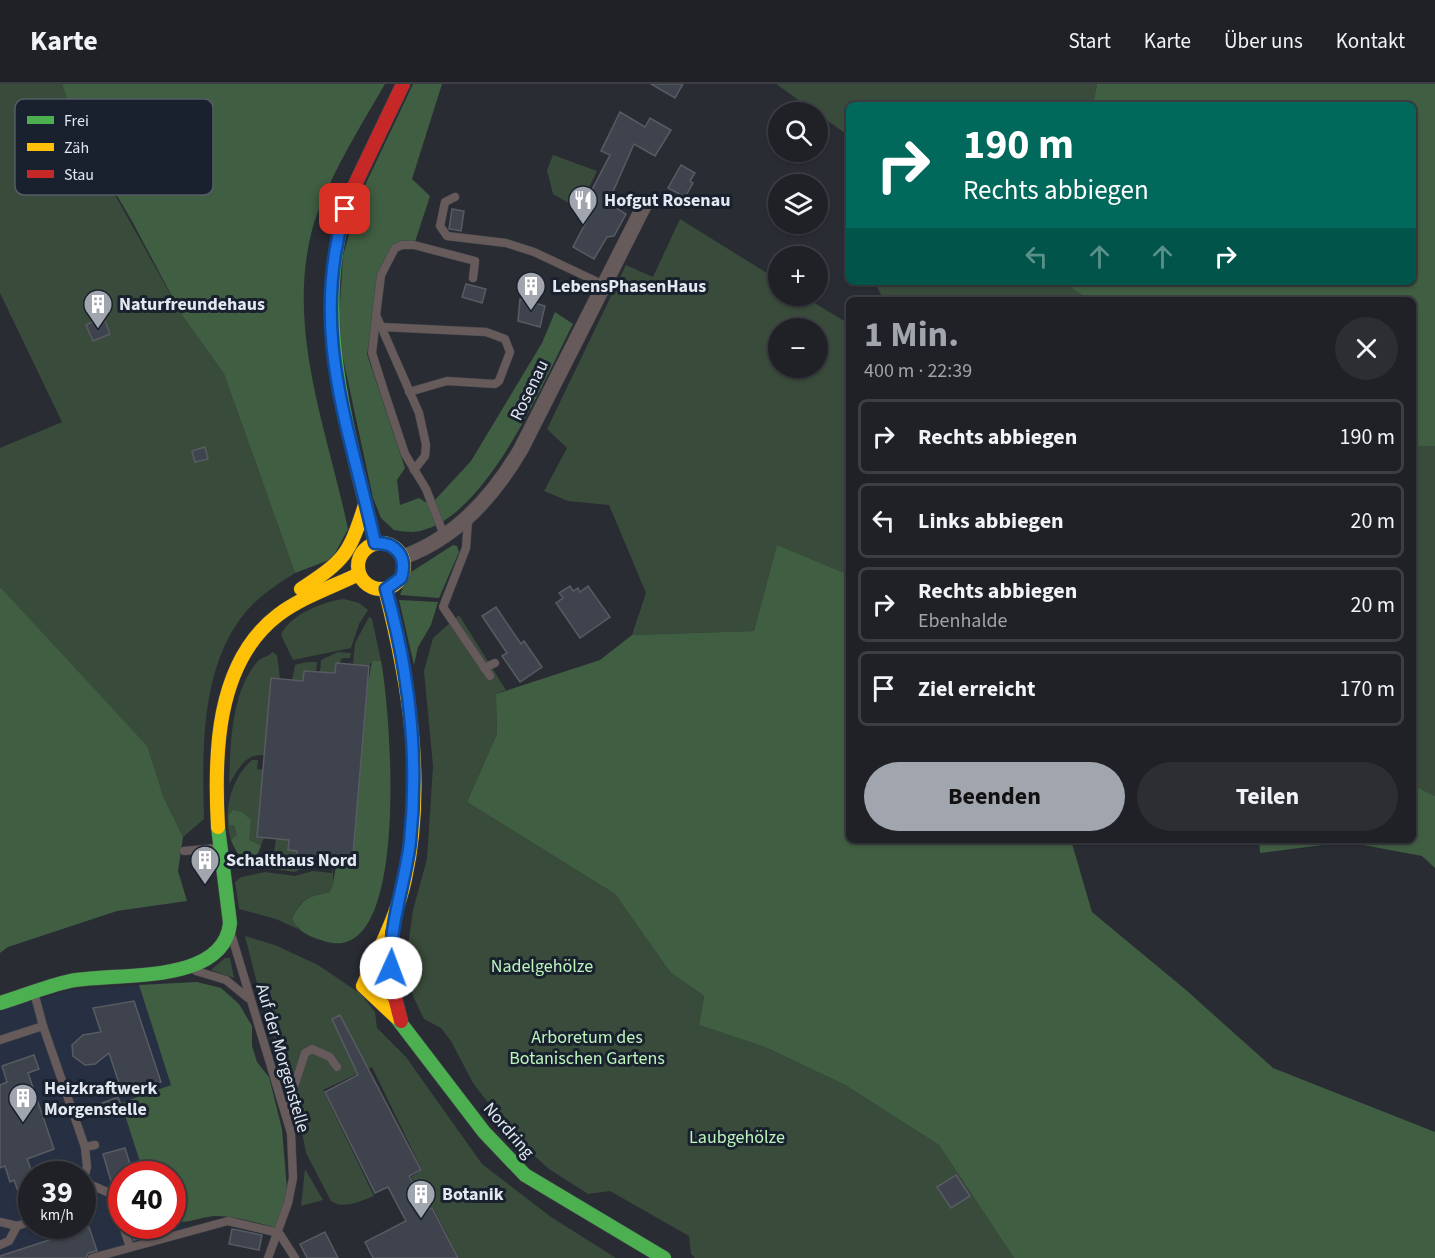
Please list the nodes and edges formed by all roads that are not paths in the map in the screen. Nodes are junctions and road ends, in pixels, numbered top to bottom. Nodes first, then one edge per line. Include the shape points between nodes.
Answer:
1 (403, 84) edge
2 (455, 196) dead end
3 (645, 202) dead end
4 (473, 278) dead end
5 (603, 285) junction
6 (376, 315) junction
7 (382, 327) junction
8 (409, 392) junction
9 (414, 470) junction
10 (366, 503) junction
11 (468, 520) junction
12 (444, 535) junction
13 (375, 543) junction
14 (403, 557) junction
15 (359, 574) junction
16 (386, 589) junction
17 (283, 611) junction
18 (495, 663) dead end
19 (484, 668) junction
20 (490, 676) dead end
21 (219, 848) junction
22 (184, 851) dead end
23 (393, 919) junction
24 (230, 928) junction
25 (184, 969) junction
26 (34, 991) junction
27 (249, 999) junction
28 (0, 1003) edge
29 (401, 1023) junction
30 (43, 1026) junction
31 (0, 1040) edge
32 (337, 1067) dead end
33 (286, 1112) junction
34 (95, 1145) dead end
35 (85, 1147) junction
36 (86, 1161) edge
37 (0, 1222) edge
38 (17, 1226) joint
39 (279, 1233) junction
40 (127, 1239) edge
41 (0, 1245) edge
42 (130, 1247) junction
43 (92, 1258) edge
44 (268, 1258) edge
45 (295, 1258) edge
46 (664, 1258) edge

1 - 10 street via 368,151 345,209 330,288 331,343 338,393
2 - 5 lane via 445,202 442,212 440,225 447,236 506,243
3 - 5 street, Rosenau
4 - 6 lane via 475,261 426,247 402,245 391,255 381,276
5 - 11 street, Rosenau via 521,450 502,481
6 - 7 lane
6 - 9 lane via 372,352 405,454
7 - 8 lane
7 - 8 lane via 486,332 505,339 510,352 495,384 447,381
8 - 9 lane via 419,413 426,445 425,456
9 - 12 lane
10 - 13 street
10 - 17 street via 354,543 345,556 302,589
11 - 12 street, Rosenau
11 - 19 lane via 466,549 443,608
12 - 14 street, Rosenau
13 - 14 street via 389,544
13 - 15 street via 362,552
14 - 16 street via 401,578
15 - 16 street via 368,585
15 - 17 street
16 - 23 street via 405,679 414,761 409,844
17 - 21 street via 259,632 230,682 219,740
18 - 19 lane
19 - 20 lane
21 - 22 lane
21 - 24 street
23 - 29 street via 391,982
23 - 29 street, Nordring via 363,986
24 - 25 street via 216,953
24 - 27 lane, Auf der Morgenstelle
25 - 26 street via 92,978
25 - 27 lane via 226,980
26 - 28 street
26 - 30 lane
27 - 33 lane, Auf der Morgenstelle
29 - 46 street, Nordring via 484,1132 525,1175
30 - 31 lane
30 - 35 lane
32 - 33 lane via 330,1057 312,1049 305,1053
33 - 39 lane, Auf der Morgenstelle via 293,1178
34 - 35 lane
35 - 36 lane
37 - 38 lane
38 - 41 lane via 9,1241
39 - 42 lane via 228,1221
39 - 44 lane, Auf der Morgenstelle
39 - 45 lane
40 - 42 lane
42 - 43 lane

